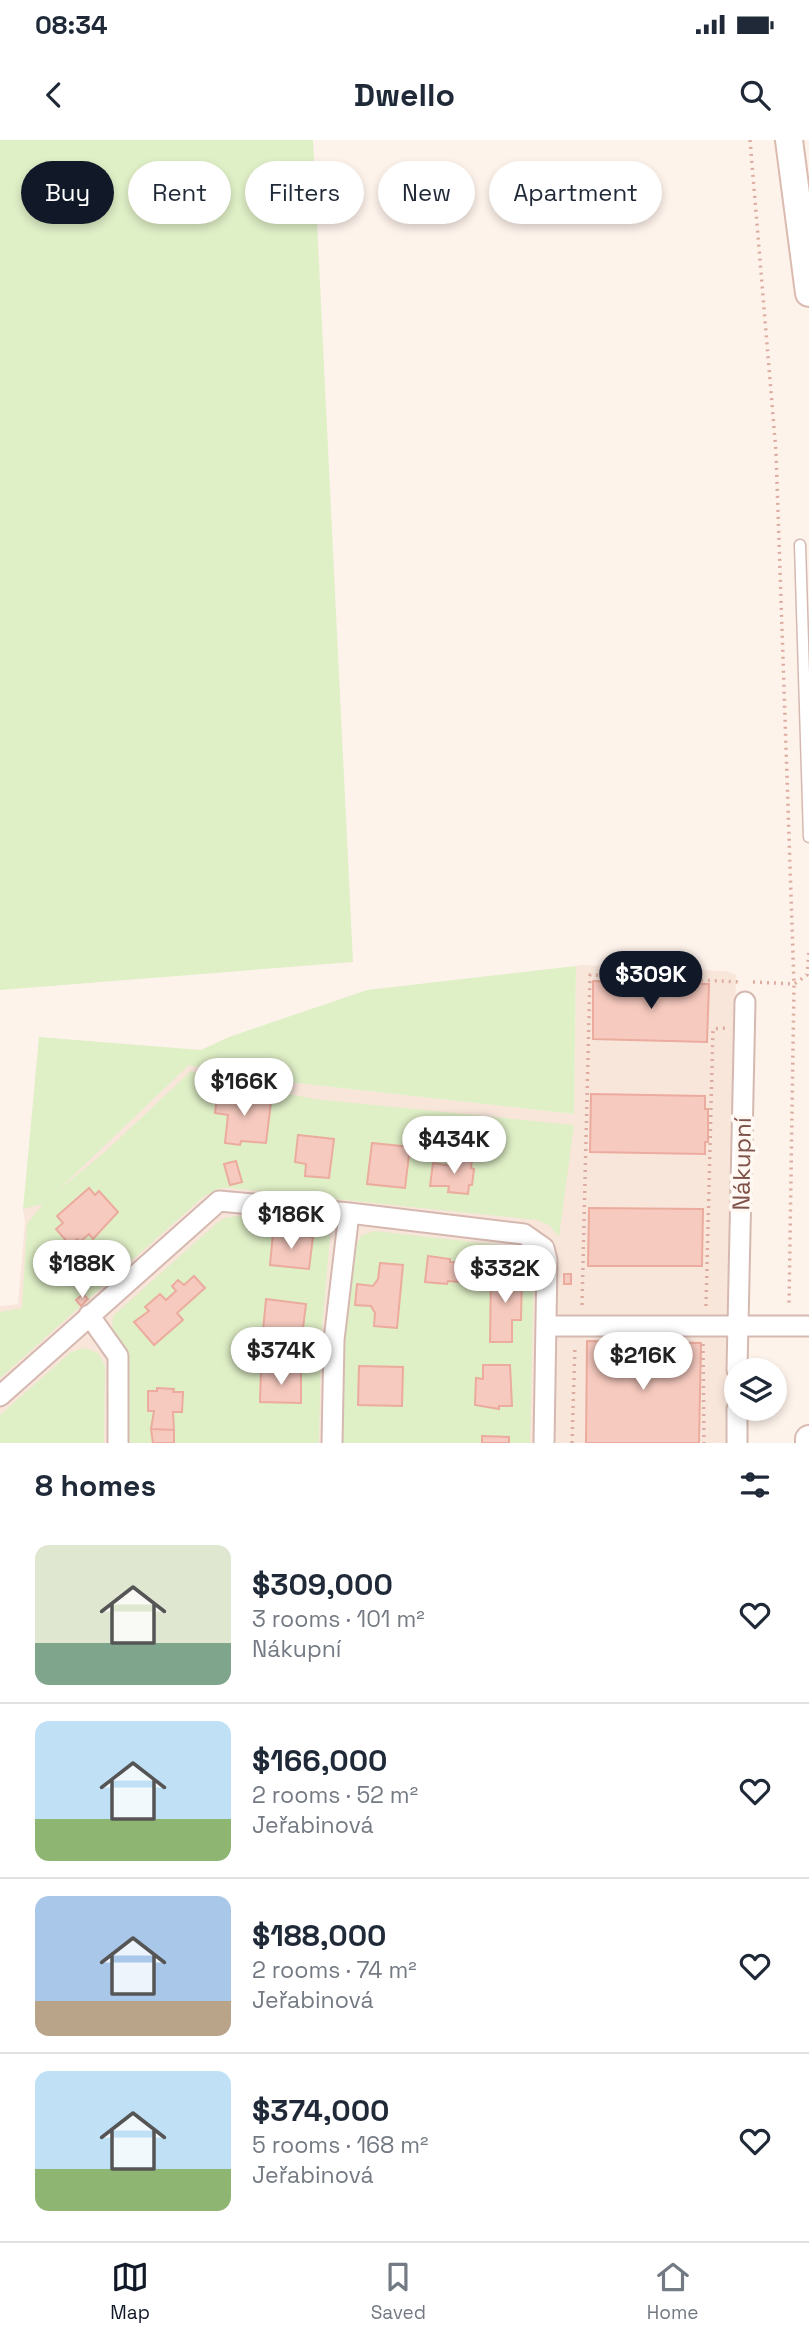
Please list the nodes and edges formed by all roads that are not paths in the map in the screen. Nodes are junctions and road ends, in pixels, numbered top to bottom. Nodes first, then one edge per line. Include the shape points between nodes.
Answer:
1 (789, 140) edge
2 (809, 293) edge
3 (800, 545) dead end
4 (809, 837) edge
5 (746, 1002) dead end
6 (349, 1213) junction
7 (89, 1315) junction
8 (546, 1326) junction
9 (809, 1326) edge
10 (738, 1327) junction
11 (737, 1358) edge
12 (0, 1396) edge
13 (737, 1421) edge
14 (118, 1443) edge
15 (332, 1443) edge
16 (544, 1443) edge
17 (737, 1443) edge

1 - 2 main road
3 - 4 lane
5 - 10 street, Nákupní
6 - 7 street via 219,1201
6 - 8 street via 524,1234 534,1239 544,1248 547,1260
6 - 15 street via 334,1340
7 - 12 street
7 - 14 street via 118,1356
8 - 10 street
8 - 16 street
9 - 10 street
10 - 11 street, Nákupní
13 - 17 street

